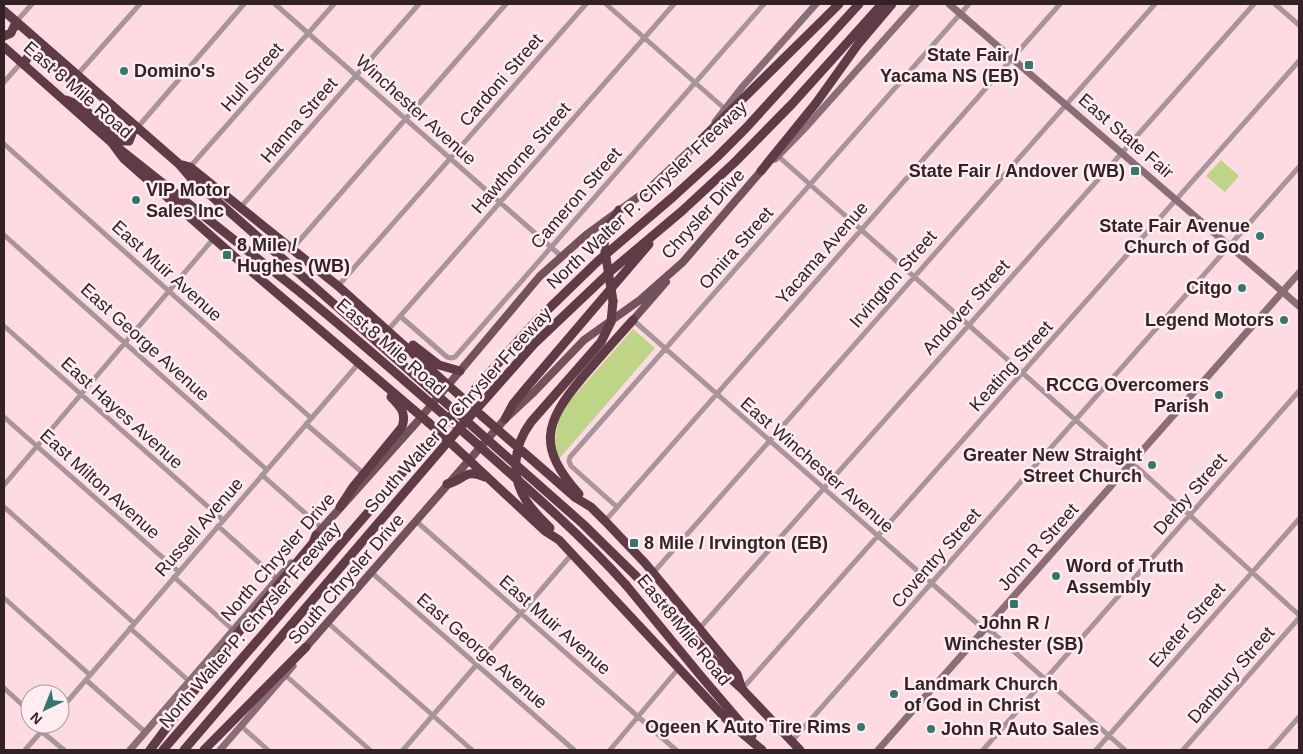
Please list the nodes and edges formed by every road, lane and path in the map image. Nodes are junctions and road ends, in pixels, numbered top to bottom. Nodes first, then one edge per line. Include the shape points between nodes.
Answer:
1 (32, 4) edge
2 (140, 4) edge
3 (244, 4) edge
4 (276, 4) edge
5 (334, 4) edge
6 (419, 4) edge
7 (506, 4) edge
8 (586, 4) edge
9 (606, 4) edge
10 (674, 4) edge
11 (764, 4) edge
12 (816, 4) edge
13 (839, 4) edge
14 (859, 4) edge
15 (882, 4) edge
16 (892, 4) edge
17 (916, 4) edge
18 (949, 4) edge
19 (969, 4) edge
20 (1060, 4) edge
21 (1155, 4) edge
22 (1254, 4) edge
23 (1275, 4) edge
24 (4, 11) edge
25 (960, 14) junction
26 (16, 22) junction
27 (1299, 25) edge
28 (309, 33) junction
29 (4, 36) edge
30 (644, 38) junction
31 (4, 47) edge
32 (1012, 58) junction
33 (1299, 61) edge
34 (22, 64) junction
35 (77, 75) junction
36 (356, 75) junction
37 (4, 82) edge
38 (694, 82) junction
39 (99, 95) junction
40 (61, 98) junction
41 (1066, 104) junction
42 (725, 109) junction
43 (405, 118) junction
44 (136, 127) junction
45 (701, 140) junction
46 (112, 143) junction
47 (4, 144) edge
48 (1122, 152) junction
49 (778, 156) junction
50 (450, 159) junction
51 (178, 164) junction
52 (190, 167) junction
53 (1299, 167) edge
54 (761, 171) junction
55 (810, 184) junction
56 (1177, 200) junction
57 (500, 202) junction
58 (240, 208) junction
59 (619, 210) junction
60 (662, 228) junction
61 (861, 230) junction
62 (4, 235) edge
63 (214, 238) junction
64 (1230, 245) junction
65 (551, 247) junction
66 (292, 249) junction
67 (561, 256) junction
68 (683, 262) junction
69 (1299, 273) edge
70 (914, 277) junction
71 (338, 286) junction
72 (169, 291) junction
73 (1283, 291) junction
74 (1299, 306) edge
75 (400, 316) junction
76 (612, 319) junction
77 (633, 320) junction
78 (969, 325) junction
79 (4, 326) edge
80 (388, 330) junction
81 (125, 343) junction
82 (666, 349) junction
83 (359, 363) junction
84 (460, 371) junction
85 (1023, 373) junction
86 (374, 375) junction
87 (448, 384) junction
88 (1299, 391) edge
89 (81, 394) junction
90 (716, 394) junction
91 (4, 417) edge
92 (311, 418) junction
93 (505, 419) junction
94 (1076, 419) junction
95 (425, 420) junction
96 (306, 424) junction
97 (497, 428) junction
98 (439, 432) junction
99 (769, 441) junction
100 (37, 446) junction
101 (518, 447) junction
102 (468, 459) junction
103 (1130, 465) junction
104 (267, 470) junction
105 (368, 473) junction
106 (262, 475) junction
107 (487, 478) junction
108 (448, 484) junction
109 (4, 485) edge
110 (824, 489) junction
111 (4, 507) edge
112 (340, 507) joint
113 (617, 507) junction
114 (593, 509) junction
115 (1190, 516) junction
116 (1299, 519) edge
117 (223, 520) junction
118 (416, 520) junction
119 (605, 521) junction
120 (218, 526) junction
121 (319, 531) junction
122 (878, 536) junction
123 (558, 540) junction
124 (572, 554) junction
125 (179, 572) junction
126 (372, 572) junction
127 (1252, 572) junction
128 (652, 573) junction
129 (174, 577) junction
130 (277, 579) junction
131 (931, 584) junction
132 (4, 598) edge
133 (521, 613) junction
134 (1299, 616) edge
135 (327, 622) junction
136 (134, 623) junction
137 (130, 628) junction
138 (985, 628) junction
139 (699, 629) junction
140 (233, 630) junction
141 (306, 647) junction
142 (477, 664) junction
143 (678, 669) junction
144 (90, 675) junction
145 (285, 675) junction
146 (86, 680) junction
147 (1046, 680) junction
148 (190, 682) junction
149 (4, 688) edge
150 (742, 689) junction
151 (70, 698) edge
152 (20, 703) edge
153 (433, 716) junction
154 (638, 717) junction
155 (1299, 717) edge
156 (241, 726) junction
157 (145, 732) junction
158 (39, 734) edge
159 (45, 734) edge
160 (1108, 736) junction
161 (791, 742) junction
162 (25, 750) edge
163 (64, 750) edge
164 (130, 750) edge
165 (150, 750) edge
166 (164, 750) edge
167 (184, 750) edge
168 (204, 750) edge
169 (220, 750) edge
170 (268, 750) edge
171 (370, 750) edge
172 (403, 750) edge
173 (472, 750) edge
174 (574, 750) edge
175 (610, 750) edge
176 (676, 750) edge
177 (763, 750) edge
178 (800, 750) edge
179 (878, 750) edge
180 (983, 750) edge
181 (1096, 750) edge
182 (1125, 750) edge
183 (1183, 750) edge
184 (1270, 750) edge

1 - 26 street
2 - 35 street
3 - 44 street
4 - 28 street, Winchester Avenue
5 - 28 street, Hull Street
6 - 36 street, Hanna Street
7 - 43 street
8 - 50 street, Cardoni Street
9 - 30 street
10 - 30 street, Hawthorne Street
11 - 38 street, Cameron Street
12 - 42 main road
13 - 45 highway
14 - 98 highway, North Walter P. Chrysler Freeway via 746,128 547,311
15 - 60 highway, South Walter P. Chrysler Freeway via 758,140
16 - 54 highway
17 - 49 main road, Chrysler Drive
18 - 25 main road, East State Fair
19 - 25 street, Omira Street
20 - 32 street, Yacama Avenue
21 - 41 street, Irvington Street
22 - 48 street, Andover Street
23 - 27 street
24 - 26 highway, East 8 Mile Road
25 - 32 main road, East State Fair
25 - 55 street, Omira Street
26 - 29 highway via 11,33
26 - 35 highway, East 8 Mile Road
28 - 36 street, Winchester Avenue
28 - 52 street, Hull Street
30 - 38 street
30 - 57 street, Hawthorne Street
31 - 34 highway, East 8 Mile Road
32 - 41 main road, East State Fair
32 - 61 street, Yacama Avenue
33 - 56 street, Keating Street
34 - 37 street
34 - 39 highway via 30,54 39,52 78,86
34 - 40 highway, East 8 Mile Road
35 - 39 highway, East 8 Mile Road
36 - 43 street, Winchester Avenue
36 - 58 street, Hanna Street
38 - 42 street
38 - 65 street, Cameron Street
39 - 44 highway, East 8 Mile Road
40 - 44 highway via 78,105 124,142 131,139
40 - 46 highway, East 8 Mile Road
41 - 48 main road, East State Fair
41 - 70 street, Irvington Street
42 - 45 main road
43 - 50 street, Winchester Avenue
43 - 66 street
44 - 51 highway, East 8 Mile Road
45 - 59 main road via 648,190
46 - 63 highway via 124,159
46 - 177 highway, East 8 Mile Road, bridge via 301,292 550,508 626,585
47 - 72 street, East Muir Avenue
48 - 56 main road, East State Fair
48 - 78 street, Andover Street
49 - 54 main road, Chrysler Drive
49 - 55 street
50 - 57 street, Winchester Avenue
50 - 71 street, Cardoni Street
51 - 52 highway, East 8 Mile Road
51 - 150 highway, East 8 Mile Road, bridge via 577,518
52 - 58 highway, East 8 Mile Road
53 - 64 street, Coventry Street
54 - 68 main road, Chrysler Drive
55 - 61 street
55 - 82 street, Omira Street
56 - 64 main road, East State Fair
56 - 85 street, Keating Street
57 - 65 street, Winchester Avenue
57 - 75 street, Hawthorne Street
58 - 66 highway, East 8 Mile Road
59 - 67 main road
59 - 76 highway, bridge via 607,230 604,245 613,301
60 - 93 highway via 513,404
60 - 167 highway, South Walter P. Chrysler Freeway via 575,304 518,362
61 - 70 street
61 - 90 street, Yacama Avenue
62 - 81 street, East George Avenue
63 - 72 street
63 - 83 highway
64 - 73 main road, East State Fair
64 - 94 street, Coventry Street
65 - 67 street, Winchester Avenue
65 - 75 street, Cameron Street via 453,358 447,357
66 - 71 highway, East 8 Mile Road
67 - 84 main road
68 - 76 main road, Chrysler Drive via 640,300
68 - 77 main road
69 - 73 main road, John R Street
70 - 78 street
70 - 99 street, Irvington Street
71 - 80 highway, East 8 Mile Road
72 - 81 street
72 - 92 street, East Muir Avenue
73 - 74 main road, East State Fair
73 - 103 main road, John R Street
75 - 80 street, Hawthorne Street
76 - 93 main road, Chrysler Drive via 584,340
76 - 101 highway via 601,342 530,422
77 - 82 street, East Winchester Avenue
77 - 114 highway via 565,398 552,426 551,443 556,462 567,482
78 - 85 street
78 - 110 street, Andover Street
79 - 89 street, East Hayes Avenue
80 - 84 highway via 439,365
80 - 87 highway, East 8 Mile Road
81 - 89 street
81 - 104 street, East George Avenue
82 - 90 street, East Winchester Avenue
82 - 113 street, Omira Street via 570,459 571,466
83 - 86 highway
83 - 92 street, Russell Avenue
84 - 87 main road
85 - 94 street
85 - 122 street, Keating Street
86 - 95 highway
86 - 105 highway via 402,408 404,421
87 - 95 main road
87 - 97 highway, East 8 Mile Road, bridge
88 - 115 street, Derby Street
89 - 100 street
89 - 117 street, East Hayes Avenue
90 - 99 street, East Winchester Avenue
90 - 113 street, Yacama Avenue
91 - 100 street, East Milton Avenue
92 - 96 street, Russell Avenue
93 - 97 main road, Chrysler Drive
94 - 103 street
94 - 131 street, Coventry Street
95 - 98 highway, bridge
95 - 105 main road
96 - 104 street, Russell Avenue
96 - 105 street
97 - 101 highway, East 8 Mile Road
97 - 102 main road, South Chrysler Drive
98 - 102 highway, bridge
98 - 166 highway, North Walter P. Chrysler Freeway
99 - 110 street, East Winchester Avenue
99 - 128 street, Irvington Street
100 - 109 street
100 - 125 street, East Milton Avenue
101 - 114 highway, East 8 Mile Road
101 - 123 highway via 515,458 521,491
102 - 107 highway
102 - 108 main road, South Chrysler Drive
103 - 115 street via 1137,467
103 - 138 main road, John R Street
104 - 106 street, Russell Avenue
105 - 112 highway
106 - 117 street, Russell Avenue
106 - 121 street
107 - 108 highway via 472,473
107 - 123 highway
108 - 118 main road, South Chrysler Drive
110 - 122 street, East Winchester Avenue
110 - 139 street, Andover Street
111 - 136 street
112 - 121 main road, North Chrysler Drive
113 - 119 street, Yacama Avenue
114 - 119 highway
115 - 127 street
115 - 147 street, Derby Street
116 - 127 street, Exeter Street
117 - 120 street, Russell Avenue
118 - 126 main road, South Chrysler Drive
118 - 133 street, East Muir Avenue
119 - 128 highway
120 - 125 street, Russell Avenue
120 - 130 street
121 - 130 main road, North Chrysler Drive
121 - 165 highway via 313,543 232,640
122 - 131 street, East Winchester Avenue
122 - 150 street, Keating Street
123 - 124 highway
124 - 133 street
124 - 143 highway
125 - 129 street, Russell Avenue
126 - 135 main road, South Chrysler Drive
126 - 142 street, East George Avenue
127 - 134 street
127 - 160 street, Exeter Street
128 - 139 highway
129 - 136 street, Russell Avenue
129 - 140 street
130 - 140 main road, North Chrysler Drive
131 - 138 street, East Winchester Avenue
131 - 161 street, Coventry Street
132 - 144 street
133 - 142 street
133 - 154 street, East Muir Avenue
134 - 183 street, Danbury Street
135 - 141 main road, South Chrysler Drive
135 - 153 street
136 - 137 street, Russell Avenue
137 - 144 street, Russell Avenue
137 - 148 street
138 - 147 street, East Winchester Avenue
138 - 179 main road, John R Street
139 - 150 highway via 736,674
140 - 148 main road, North Chrysler Drive
141 - 145 main road, South Chrysler Drive
141 - 168 highway
142 - 153 street
142 - 174 street, East George Avenue
143 - 154 street
143 - 177 highway via 729,722
144 - 146 street, Russell Avenue
145 - 156 main road, South Chrysler Drive
145 - 171 street
146 - 151 street, Russell Avenue
146 - 157 street
147 - 160 street, East Winchester Avenue
147 - 180 street, Derby Street
148 - 157 main road, North Chrysler Drive
149 - 152 street
150 - 161 highway
153 - 172 street
153 - 173 street
154 - 175 street
154 - 176 street, East Muir Avenue
155 - 184 street
156 - 169 main road, South Chrysler Drive
156 - 170 street
157 - 164 main road, North Chrysler Drive
158 - 162 street
159 - 163 street
160 - 181 street, Exeter Street
160 - 182 street, East Winchester Avenue
161 - 178 highway

